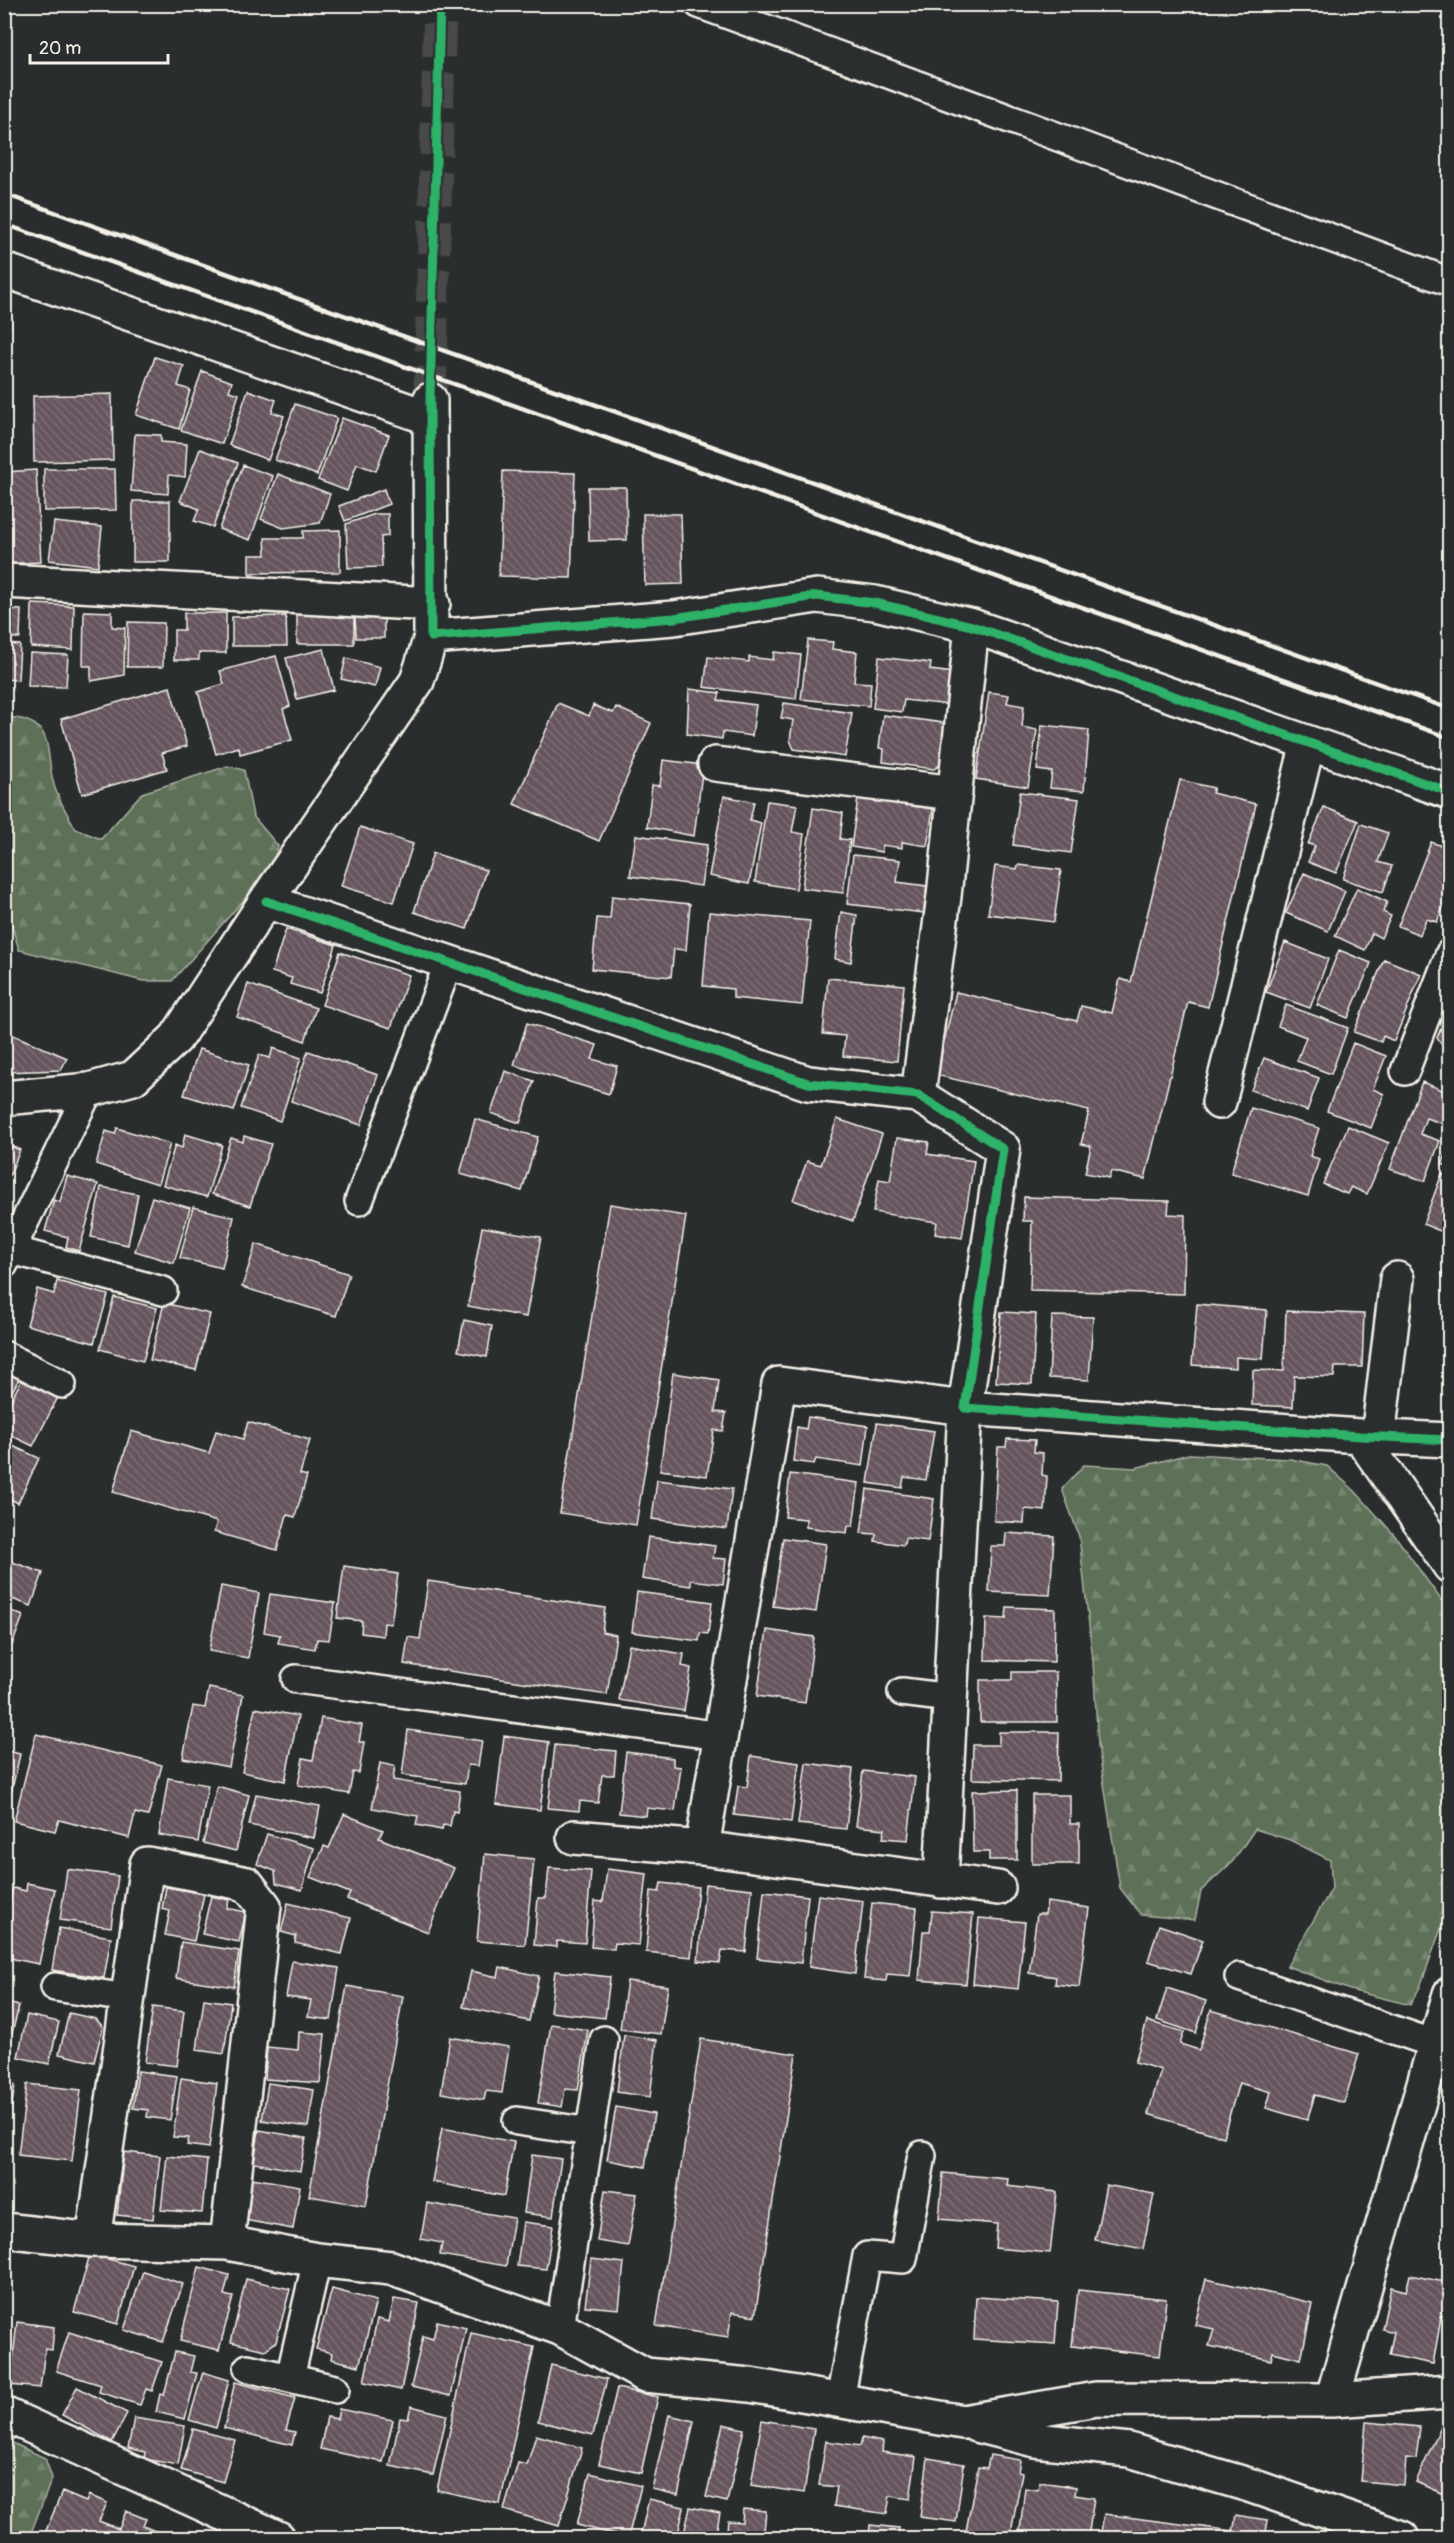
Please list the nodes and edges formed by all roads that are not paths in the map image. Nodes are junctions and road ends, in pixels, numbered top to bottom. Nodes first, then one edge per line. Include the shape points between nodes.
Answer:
1 (699, 4) edge
2 (4, 270) edge
3 (1449, 282) edge
4 (4, 581) edge
5 (433, 603) junction
6 (972, 626) junction
7 (432, 637) junction
8 (1308, 743) junction
9 (715, 764) dead end
10 (1449, 792) edge
11 (955, 793) junction
12 (266, 901) junction
13 (1449, 953) edge
14 (449, 962) junction
15 (1404, 1071) dead end
16 (89, 1090) junction
17 (918, 1095) junction
18 (4, 1098) edge
19 (1219, 1102) dead end
20 (359, 1201) dead end
21 (8, 1257) edge
22 (1397, 1279) dead end
23 (163, 1291) dead end
24 (4, 1355) edge
25 (62, 1384) dead end
26 (965, 1408) junction
27 (1369, 1437) junction
28 (1449, 1440) edge
29 (1449, 1566) edge
30 (296, 1679) dead end
31 (902, 1692) dead end
32 (950, 1698) junction
33 (721, 1736) junction
34 (574, 1837) dead end
35 (702, 1848) junction
36 (941, 1881) junction
37 (998, 1888) dead end
38 (1239, 1977) dead end
39 (56, 1987) dead end
40 (127, 1998) junction
41 (1444, 2020) edge
42 (604, 2040) dead end
43 (517, 2121) dead end
44 (590, 2132) junction
45 (922, 2155) dead end
46 (4, 2230) edge
47 (93, 2240) junction
48 (227, 2243) junction
49 (317, 2260) junction
50 (560, 2328) junction
51 (248, 2368) dead end
52 (290, 2378) junction
53 (335, 2389) dead end
54 (1449, 2392) edge
55 (840, 2400) junction
56 (1332, 2400) junction
57 (4, 2414) edge
58 (963, 2422) junction
59 (278, 2538) edge
60 (1402, 2538) edge

1 - 3 lane
2 - 5 street via 430,409
4 - 5 street
5 - 7 street
6 - 7 street via 875,603 817,596 674,618
6 - 8 street
6 - 11 street
7 - 12 street via 417,681
8 - 10 street
8 - 19 street
9 - 11 street
11 - 17 street
12 - 14 street
12 - 16 street via 176,1038 133,1078
13 - 15 lane
14 - 17 street via 808,1083
14 - 20 lane
16 - 18 street
16 - 21 lane
17 - 26 street via 1003,1149
21 - 23 lane
22 - 27 street
24 - 25 lane
26 - 27 street
26 - 32 street
26 - 33 street via 779,1384
27 - 28 street
27 - 29 street
30 - 33 lane
31 - 32 lane
32 - 36 street
33 - 35 street
34 - 35 street
35 - 36 street
36 - 37 street
38 - 41 lane
39 - 40 lane
40 - 47 street
40 - 48 street via 147,1864 247,1884 264,1906
41 - 56 street
42 - 44 lane
43 - 44 lane
44 - 50 lane
45 - 55 lane via 903,2259 867,2256
46 - 47 street
47 - 48 street
48 - 49 street
49 - 50 street via 391,2268
49 - 52 lane
50 - 55 street via 645,2375 750,2385
51 - 52 lane
52 - 53 lane
54 - 56 street
55 - 58 street
56 - 58 street via 1096,2399
57 - 59 street
58 - 60 street via 1035,2440 1129,2450 1249,2485

